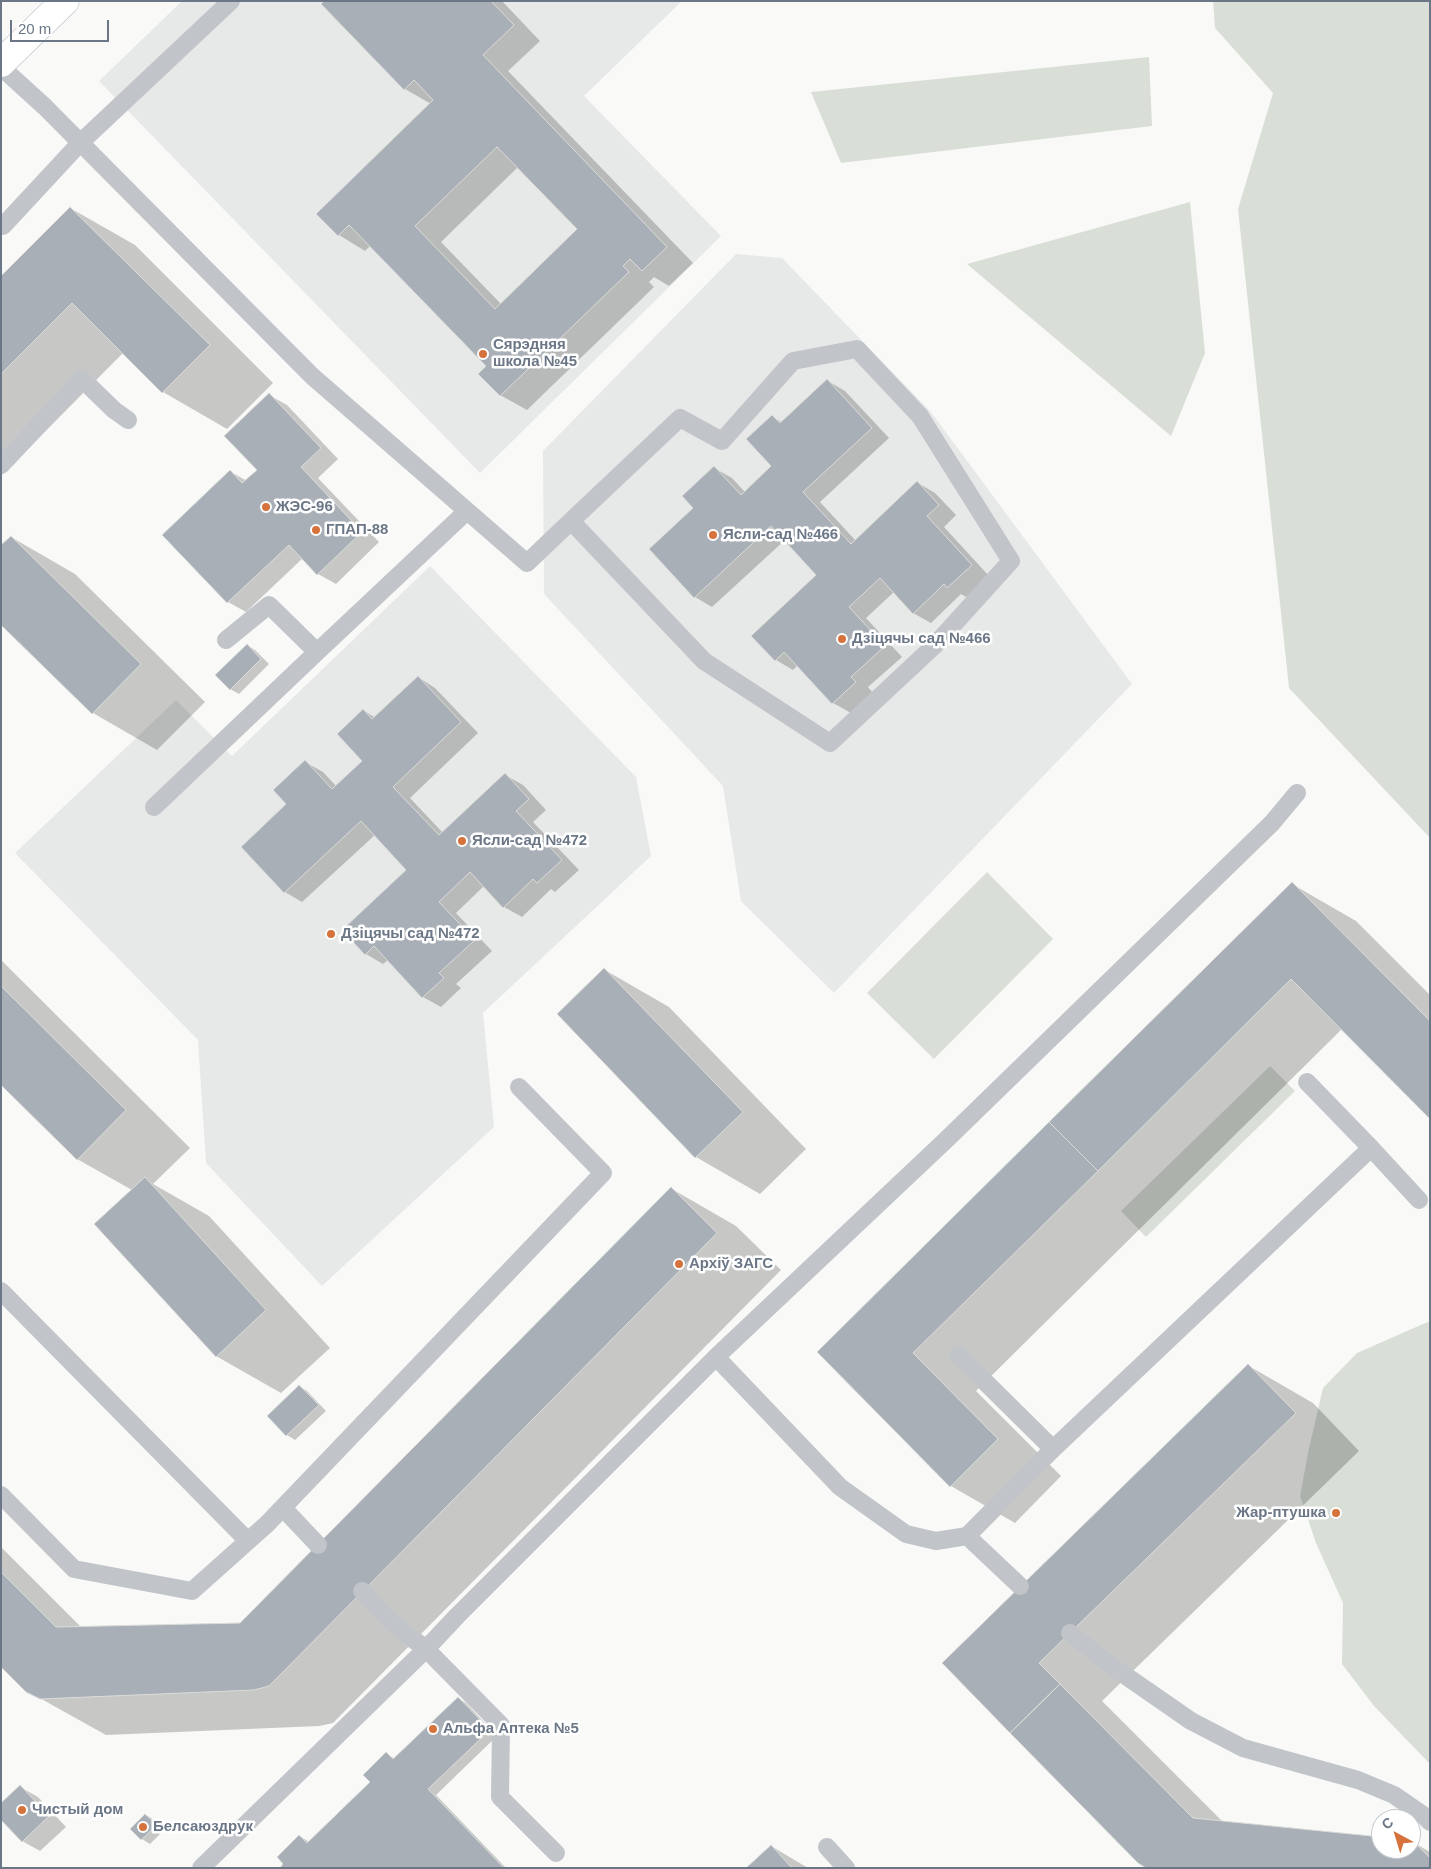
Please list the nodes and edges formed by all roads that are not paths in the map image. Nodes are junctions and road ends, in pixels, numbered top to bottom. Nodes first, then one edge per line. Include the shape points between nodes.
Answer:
1 (231, 1) edge
2 (54, 5) edge
3 (1, 63) edge
4 (1, 67) edge
5 (80, 143) junction
6 (3, 226) dead end
7 (128, 420) dead end
8 (1, 465) edge
9 (467, 511) junction
10 (571, 520) junction
11 (226, 640) dead end
12 (317, 652) junction
13 (1297, 793) dead end
14 (154, 808) dead end
15 (1307, 1082) dead end
16 (519, 1087) dead end
17 (1371, 1148) junction
18 (1419, 1200) dead end
19 (1, 1291) edge
20 (958, 1355) dead end
21 (716, 1357) junction
22 (1053, 1449) junction
23 (1, 1495) edge
24 (283, 1508) junction
25 (967, 1536) junction
26 (248, 1541) junction
27 (318, 1545) dead end
28 (1020, 1586) dead end
29 (362, 1591) dead end
30 (1070, 1633) dead end
31 (426, 1649) junction
32 (1430, 1822) edge
33 (827, 1847) dead end
34 (556, 1853) dead end
35 (201, 1868) edge
36 (846, 1868) edge

1 - 5 lane
2 - 3 main road
4 - 5 lane
5 - 6 lane
5 - 9 lane via 312,376
7 - 8 lane via 82,379
9 - 10 lane via 527,563
9 - 12 lane
10 - 10 lane via 680,418 722,441 793,361 857,349 920,416 1011,561 934,646 830,743 704,661
11 - 12 lane via 269,605
12 - 14 lane
13 - 21 lane via 1272,822 946,1140
15 - 17 lane
16 - 24 lane via 603,1172
17 - 18 lane
17 - 22 lane
19 - 26 lane
20 - 22 lane
21 - 25 lane via 840,1487 854,1497 906,1534 936,1542
21 - 31 lane
22 - 25 lane
23 - 26 lane via 74,1569 192,1591
24 - 26 lane
24 - 27 lane
25 - 28 lane
29 - 31 lane via 392,1623
30 - 32 lane via 1191,1721 1243,1748 1358,1780 1394,1795
31 - 34 lane via 501,1726 500,1797
31 - 35 lane
33 - 36 lane

